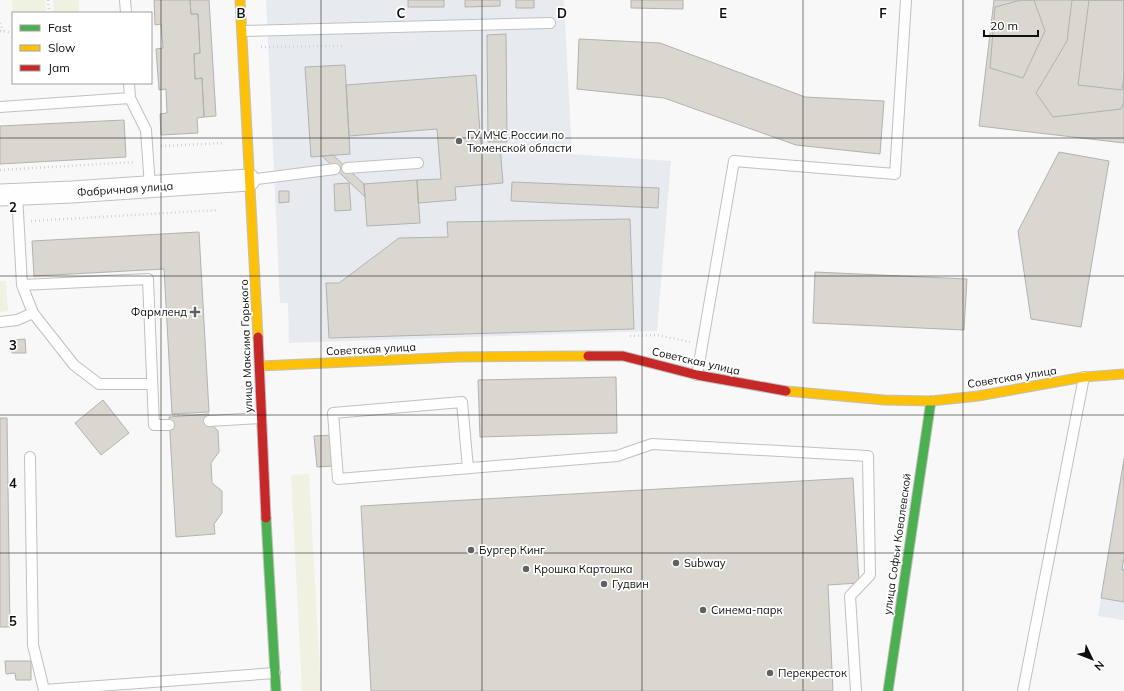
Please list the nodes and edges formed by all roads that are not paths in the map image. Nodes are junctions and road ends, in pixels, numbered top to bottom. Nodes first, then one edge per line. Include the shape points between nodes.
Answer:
1 (125, 0) edge
2 (240, 0) edge
3 (906, 0) edge
4 (126, 12) edge
5 (550, 23) dead end
6 (242, 31) junction
7 (129, 84) edge
8 (130, 98) junction
9 (0, 107) edge
10 (418, 163) dead end
11 (347, 168) dead end
12 (336, 169) dead end
13 (249, 180) junction
14 (150, 187) junction
15 (9, 195) edge
16 (22, 285) junction
17 (33, 313) junction
18 (0, 322) edge
19 (260, 366) junction
20 (1124, 374) edge
21 (697, 375) junction
22 (1084, 377) junction
23 (152, 384) junction
24 (931, 401) junction
25 (205, 417) road end
26 (261, 418) junction
27 (169, 425) dead end
28 (30, 457) dead end
29 (468, 468) junction
30 (275, 673) junction
31 (276, 691) edge
32 (856, 691) edge
33 (888, 691) edge
34 (1023, 691) edge

1 - 4 lane
2 - 6 street, улица Максима Горького
3 - 21 lane via 895,174 734,161
5 - 6 lane
6 - 13 street, улица Максима Горького
7 - 8 lane
8 - 9 lane
8 - 14 lane via 146,130
10 - 11 lane
12 - 13 lane
13 - 14 street, Фабричная улица
13 - 19 street, улица Максима Горького
14 - 15 street, Фабричная улица
15 - 16 lane via 19,222
16 - 17 lane
16 - 23 lane via 148,279
17 - 18 lane via 17,320
17 - 23 lane via 74,365 99,384
19 - 21 street, Советская улица via 458,357 623,356
19 - 26 street, улица Максима Горького
20 - 22 street, Советская улица
21 - 24 street, Советская улица via 775,390 884,400
22 - 24 street, Советская улица via 978,396
22 - 34 lane
23 - 27 lane via 154,426
24 - 33 street, улица Софьи Ковалевской
25 - 26 lane
26 - 30 street, улица Максима Горького
28 - 30 lane via 33,645 44,690
29 - 29 lane via 338,479 333,413 462,402
29 - 32 lane via 617,456 652,444 868,456 870,575 850,596
30 - 31 street, улица Максима Горького

